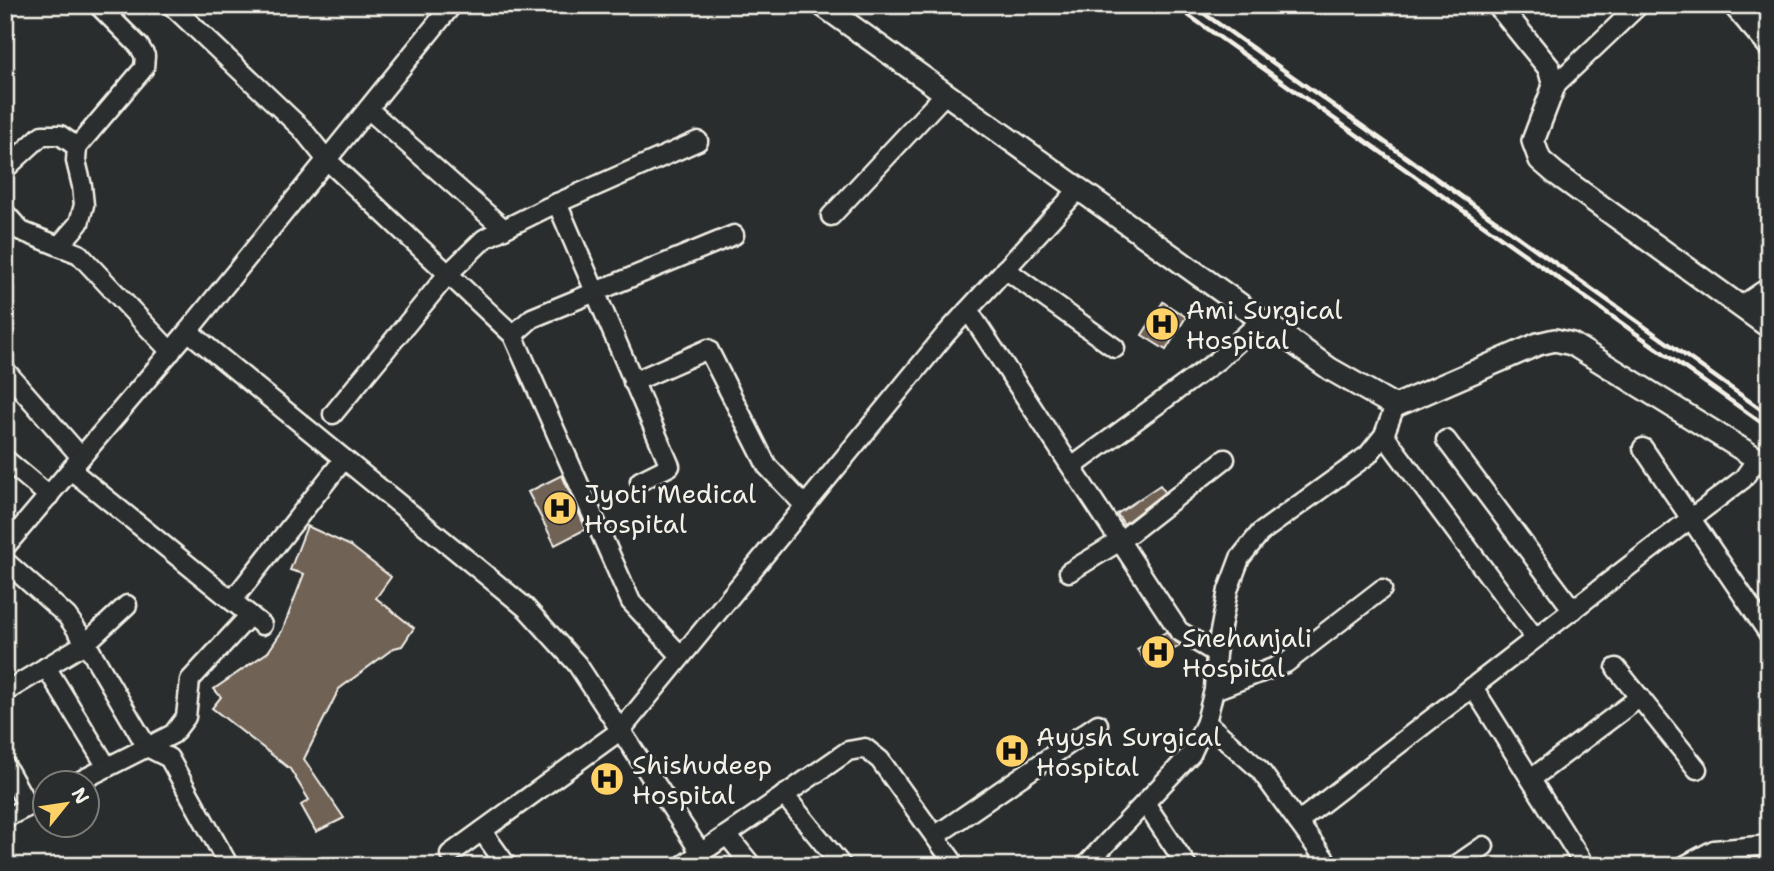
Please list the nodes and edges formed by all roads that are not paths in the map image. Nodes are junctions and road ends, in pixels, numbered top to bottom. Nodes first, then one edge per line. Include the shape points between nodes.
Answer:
1 (98, 5) edge
2 (171, 5) edge
3 (452, 5) edge
4 (822, 5) edge
5 (1498, 5) edge
6 (1639, 5) edge
7 (1732, 5) edge
8 (1769, 7) edge
9 (1749, 25) junction
10 (1769, 48) edge
11 (1554, 86) junction
12 (946, 94) junction
13 (368, 110) junction
14 (698, 141) dead end
15 (77, 147) junction
16 (327, 160) junction
17 (5, 169) edge
18 (1079, 189) junction
19 (557, 203) junction
20 (5, 213) edge
21 (831, 216) dead end
22 (504, 229) junction
23 (734, 235) dead end
24 (59, 246) junction
25 (1005, 269) junction
26 (448, 274) junction
27 (1769, 287) edge
28 (595, 292) junction
29 (1741, 306) junction
30 (968, 310) junction
31 (1262, 320) junction
32 (1769, 327) edge
33 (188, 331) junction
34 (513, 335) junction
35 (1115, 348) dead end
36 (171, 352) junction
37 (5, 370) edge
38 (634, 382) junction
39 (1395, 406) junction
40 (334, 414) dead end
41 (1384, 435) junction
42 (1446, 440) dead end
43 (1643, 448) dead end
44 (5, 459) edge
45 (344, 459) junction
46 (1225, 459) dead end
47 (76, 463) junction
48 (1763, 463) edge
49 (1072, 467) junction
50 (640, 481) dead end
51 (49, 496) junction
52 (805, 506) junction
53 (1690, 519) junction
54 (7, 540) edge
55 (1120, 541) junction
56 (5, 561) edge
57 (1069, 572) dead end
58 (1382, 589) dead end
59 (232, 601) junction
60 (127, 605) dead end
61 (1573, 610) junction
62 (1769, 634) edge
63 (1535, 638) junction
64 (86, 643) junction
65 (1216, 653) junction
66 (681, 656) junction
67 (46, 667) junction
68 (1616, 668) dead end
69 (1473, 687) junction
70 (1214, 690) junction
71 (5, 692) edge
72 (1640, 697) junction
73 (1206, 722) junction
74 (1098, 724) dead end
75 (621, 730) junction
76 (147, 747) junction
77 (5, 765) edge
78 (107, 767) junction
79 (1697, 769) dead end
80 (101, 770) edge
81 (1531, 779) junction
82 (784, 795) junction
83 (1145, 803) junction
84 (32, 804) edge
85 (28, 806) junction
86 (5, 818) edge
87 (1298, 822) junction
88 (482, 831) junction
89 (727, 835) junction
90 (934, 836) junction
91 (1769, 845) edge
92 (1484, 846) dead end
93 (701, 852) junction
94 (450, 853) dead end
95 (229, 866) edge
96 (507, 866) edge
97 (682, 866) edge
98 (752, 866) edge
99 (842, 866) edge
100 (956, 866) edge
101 (1085, 866) edge
102 (1187, 866) edge
103 (1330, 866) edge
104 (1455, 866) edge
105 (1586, 866) edge
106 (1684, 866) edge

1 - 15 street via 139,46 145,56 144,68
2 - 16 street via 302,129
3 - 13 street
4 - 12 main road
5 - 11 main road via 1549,68
6 - 11 street
7 - 9 street
8 - 9 street
9 - 10 street
11 - 29 main road via 1533,141 1540,160
12 - 18 main road
12 - 21 street
13 - 16 street
13 - 22 street
14 - 19 street
15 - 17 street via 60,135 42,135
15 - 24 street via 84,205 79,223
16 - 26 street
16 - 33 street
18 - 25 street
18 - 31 main road
19 - 22 street
19 - 28 street
20 - 24 street via 21,231
22 - 26 street via 484,239
23 - 28 street
24 - 36 street via 79,254
25 - 30 street
25 - 35 street
26 - 34 street
26 - 40 street
27 - 29 street
28 - 34 street via 532,317
28 - 38 street
29 - 32 main road
30 - 49 street
30 - 52 street
31 - 39 main road via 1330,369
31 - 49 street via 1217,360
33 - 36 street
33 - 45 street
34 - 66 street via 631,602
36 - 47 street
37 - 47 street
38 - 50 street via 670,466
38 - 52 street via 708,349 767,466
39 - 41 street
39 - 48 main road via 1555,340 1572,344
41 - 63 street
41 - 65 street via 1368,455 1260,533 1240,558 1228,590
42 - 61 street
43 - 53 street
44 - 51 street
45 - 59 street
45 - 75 street via 526,608 578,664
46 - 55 street
47 - 51 street
47 - 59 street
48 - 53 street
49 - 55 street
51 - 54 street
52 - 66 street
53 - 61 street
53 - 62 street
55 - 57 street
55 - 65 street via 1179,631
56 - 64 street via 67,617
58 - 70 street via 1286,663
59 - 76 street via 256,620 190,680 186,718 173,734
60 - 64 street
61 - 63 street
63 - 69 street
64 - 67 street
64 - 76 street
65 - 70 street
66 - 75 street
67 - 71 street
67 - 78 street
68 - 72 street
69 - 81 street
69 - 87 street
70 - 73 street
72 - 79 street
72 - 81 street
73 - 83 street via 1191,754
73 - 87 street via 1260,769
74 - 90 street
75 - 88 street
75 - 93 street
76 - 78 street
76 - 95 street via 169,758
77 - 85 street
78 - 80 street
81 - 105 street
82 - 89 street
82 - 90 street via 848,751 865,748 880,760
82 - 99 street
83 - 101 street
83 - 102 street
84 - 85 street
85 - 86 street
87 - 103 street
88 - 94 street
88 - 96 street
89 - 93 street
89 - 98 street
90 - 100 street
91 - 106 street via 1714,850
92 - 104 street
93 - 97 street

